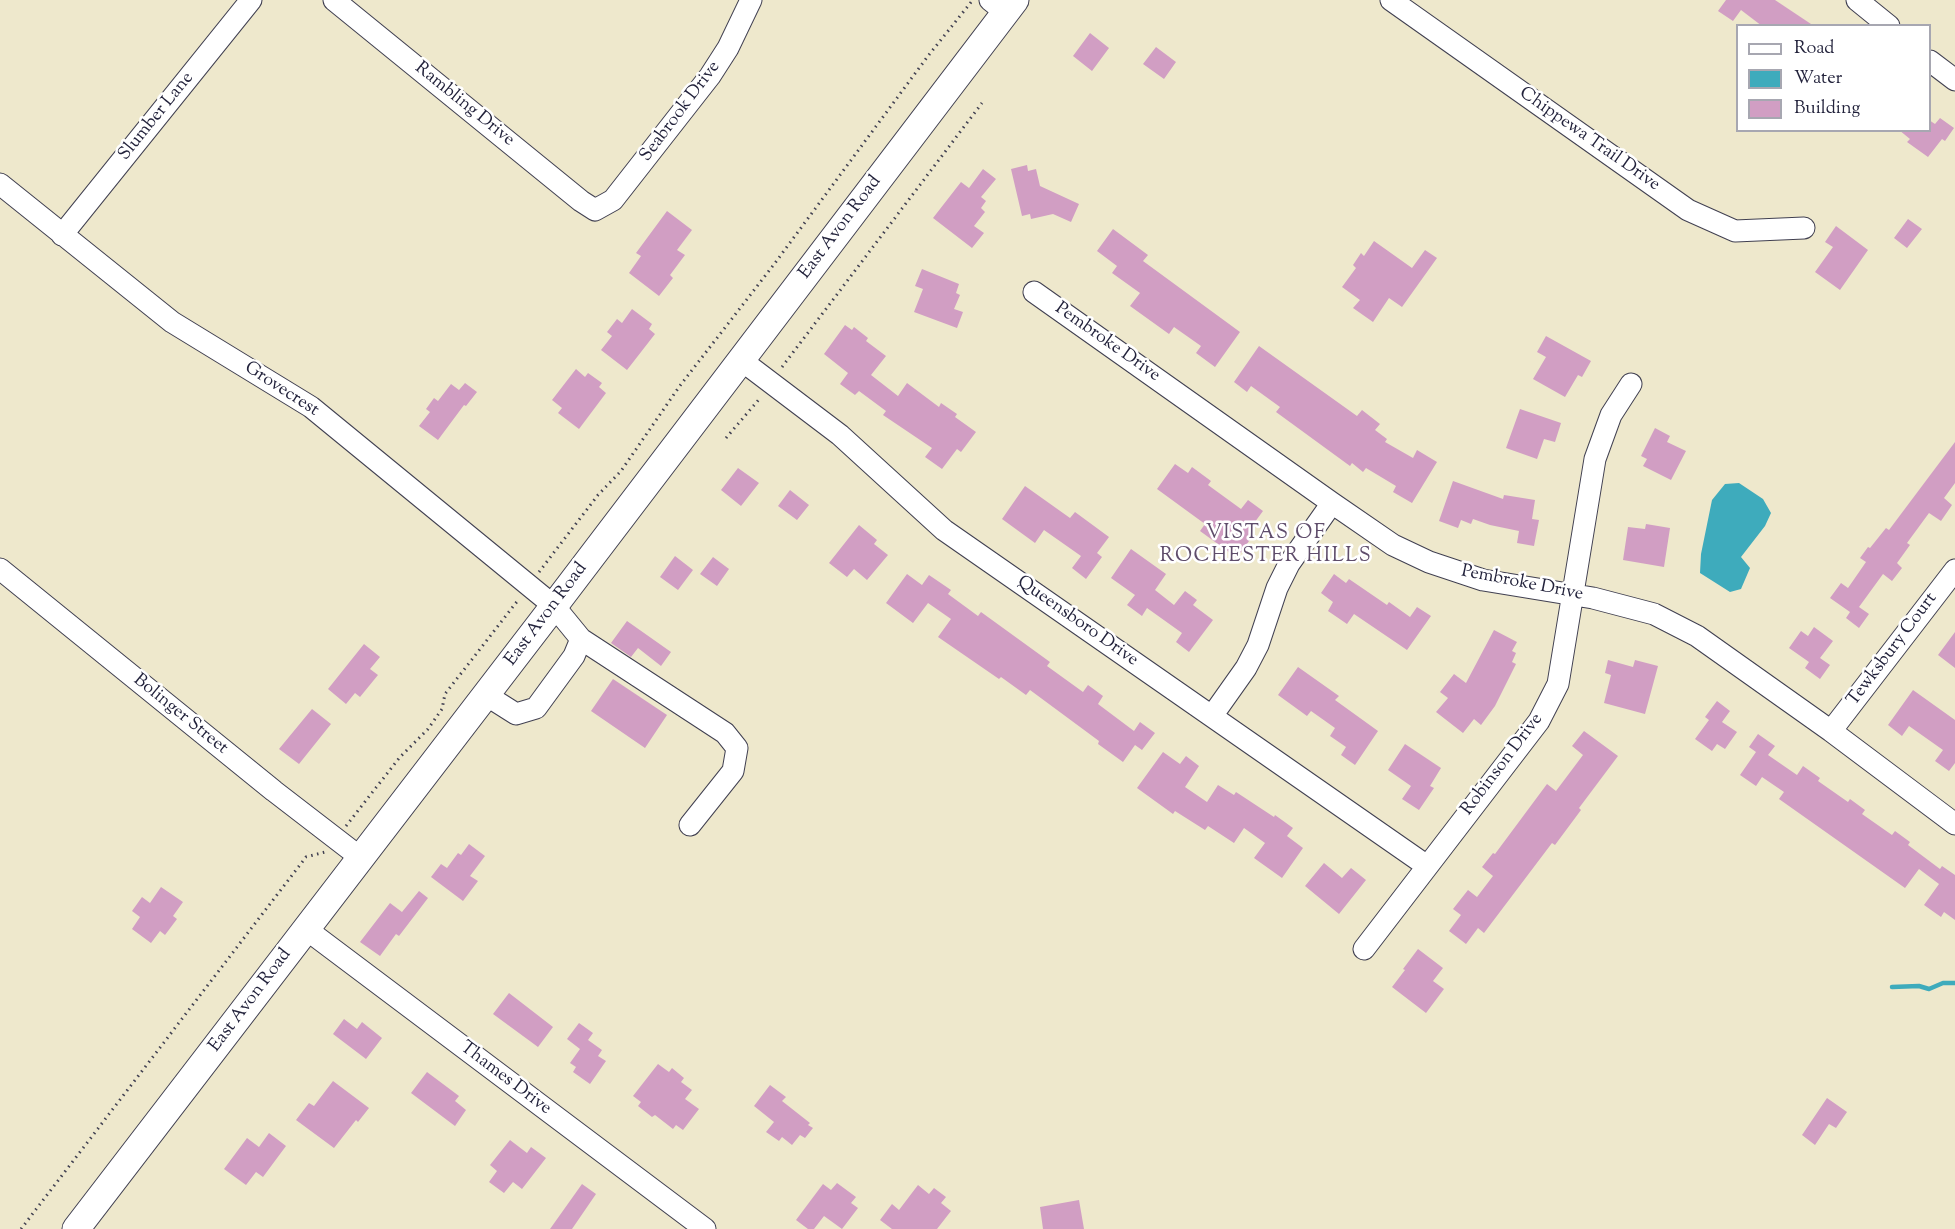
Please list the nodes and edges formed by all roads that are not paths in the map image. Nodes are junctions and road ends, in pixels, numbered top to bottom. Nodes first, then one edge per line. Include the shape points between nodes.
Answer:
1 (251, 0) edge
2 (334, 0) edge
3 (751, 0) edge
4 (1391, 0) edge
5 (1857, 0) edge
6 (1003, 4) edge
7 (1886, 24) edge
8 (1931, 62) edge
9 (1955, 80) edge
10 (0, 184) edge
11 (595, 210) joint
12 (1804, 228) dead end
13 (62, 235) junction
14 (1034, 292) dead end
15 (741, 360) junction
16 (1631, 384) dead end
17 (1332, 504) junction
18 (0, 569) edge
19 (1955, 570) edge
20 (1572, 594) junction
21 (554, 606) junction
22 (581, 639) junction
23 (486, 695) junction
24 (1212, 716) junction
25 (1831, 731) junction
26 (1955, 824) edge
27 (690, 825) dead end
28 (361, 858) junction
29 (1427, 866) junction
30 (306, 929) junction
31 (1364, 949) dead end
32 (76, 1229) edge
33 (705, 1229) edge

1 - 13 street, Slumber Lane
2 - 11 street, Rambling Drive
3 - 11 street, Seabrook Drive via 710,76 613,200
4 - 12 street, Chippewa Trail Drive via 1688,210 1735,231
5 - 7 street
6 - 15 main road, East Avon Road
8 - 9 street
10 - 13 street, Grovecrest
13 - 21 street, Grovecrest via 172,322 311,408
14 - 17 street, Pembroke Drive
15 - 21 main road, East Avon Road
15 - 24 street, Queensboro Drive via 840,435 944,530
16 - 20 street, Robinson Drive via 1611,415 1595,459
17 - 20 street, Pembroke Drive via 1394,545 1429,562 1483,580
17 - 24 street via 1289,564 1276,588 1258,645
18 - 28 street, Bolinger Street
19 - 25 street, Tewksbury Court
20 - 25 street, Pembroke Drive via 1654,614 1696,636
20 - 29 street, Robinson Drive via 1558,684 1539,721
21 - 22 street, Grovecrest
21 - 23 main road, East Avon Road
22 - 23 street via 574,656 536,708 516,714
22 - 27 street, Grovecrest via 716,727 737,748 733,771
23 - 28 main road, East Avon Road
24 - 29 street, Queensboro Drive
25 - 26 street, Pembroke Drive
28 - 30 main road, East Avon Road
29 - 31 street, Robinson Drive
30 - 32 main road, East Avon Road
30 - 33 street, Thames Drive

